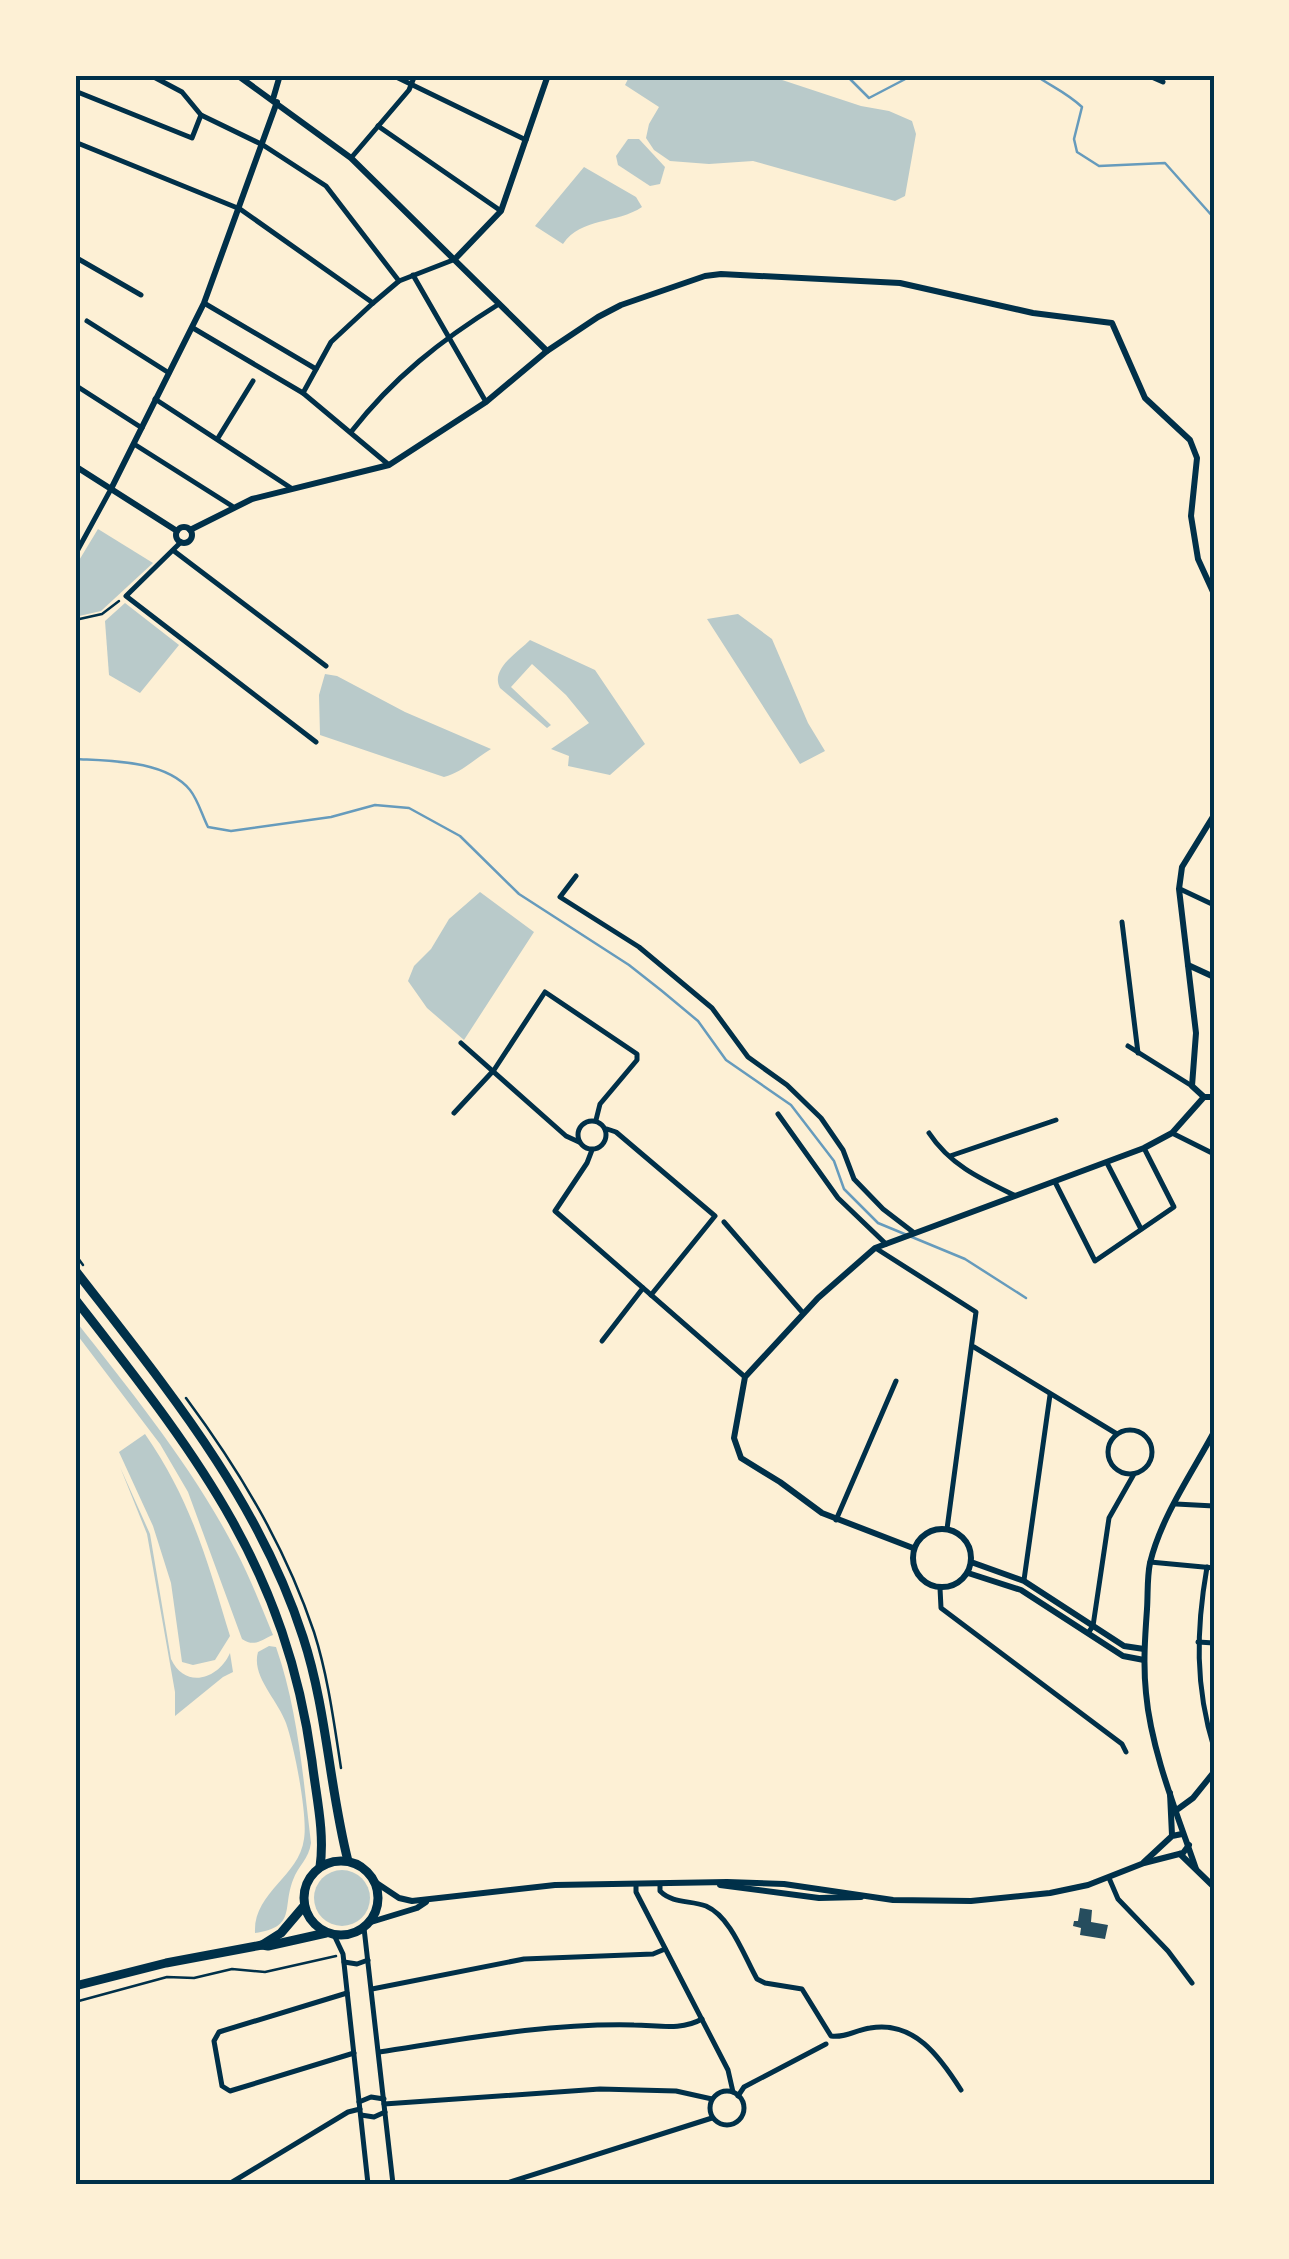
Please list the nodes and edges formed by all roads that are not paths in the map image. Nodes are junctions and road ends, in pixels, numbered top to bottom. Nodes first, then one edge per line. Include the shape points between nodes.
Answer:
1 (150, 75) edge
2 (238, 75) edge
3 (280, 75) edge
4 (392, 75) edge
5 (415, 75) edge
6 (548, 75) edge
7 (1147, 75) edge
8 (1163, 79) edge
9 (411, 84) junction
10 (75, 91) edge
11 (275, 100) junction
12 (200, 115) junction
13 (378, 126) junction
14 (526, 140) junction
15 (75, 142) edge
16 (263, 145) junction
17 (351, 158) junction
18 (240, 209) junction
19 (501, 211) junction
20 (75, 258) edge
21 (456, 258) junction
22 (413, 275) junction
23 (399, 281) junction
24 (142, 295) dead end
25 (204, 303) junction
26 (374, 303) junction
27 (500, 304) junction
28 (88, 321) dead end
29 (193, 328) junction
30 (446, 337) junction
31 (547, 351) junction
32 (316, 369) junction
33 (169, 372) junction
34 (253, 382) dead end
35 (75, 385) edge
36 (303, 393) junction
37 (155, 400) junction
38 (486, 402) junction
39 (142, 428) junction
40 (351, 432) junction
41 (217, 440) junction
42 (134, 444) junction
43 (389, 465) junction
44 (75, 466) edge
45 (291, 488) junction
46 (111, 489) junction
47 (232, 506) junction
48 (190, 530) junction
49 (177, 531) junction
50 (180, 542) junction
51 (174, 551) junction
52 (75, 555) edge
53 (1214, 594) edge
54 (326, 666) dead end
55 (316, 742) dead end
56 (1214, 815) edge
57 (576, 876) dead end
58 (1179, 889) junction
59 (1214, 905) edge
60 (1122, 922) dead end
61 (1187, 964) junction
62 (1214, 977) edge
63 (462, 1044) dead end
64 (1128, 1046) dead end
65 (1138, 1052) junction
66 (494, 1070) junction
67 (1192, 1086) junction
68 (1204, 1096) junction
69 (1214, 1098) edge
70 (454, 1114) dead end
71 (778, 1114) dead end
72 (596, 1120) junction
73 (1056, 1120) dead end
74 (606, 1129) junction
75 (1172, 1132) junction
76 (929, 1133) dead end
77 (579, 1142) junction
78 (1144, 1148) junction
79 (592, 1150) junction
80 (1214, 1154) edge
81 (950, 1156) junction
82 (1106, 1163) junction
83 (1055, 1182) junction
84 (1016, 1196) junction
85 (724, 1222) dead end
86 (1141, 1229) junction
87 (913, 1232) junction
88 (886, 1244) junction
89 (875, 1248) junction
90 (75, 1270) edge
91 (643, 1288) junction
92 (651, 1295) junction
93 (75, 1299) edge
94 (803, 1313) junction
95 (602, 1341) dead end
96 (972, 1347) junction
97 (744, 1377) junction
98 (896, 1381) dead end
99 (1050, 1395) junction
100 (1214, 1432) edge
101 (1116, 1434) junction
102 (1134, 1474) junction
103 (1176, 1504) junction
104 (1214, 1506) edge
105 (836, 1520) junction
106 (947, 1529) junction
107 (914, 1548) junction
108 (971, 1562) junction
109 (1150, 1562) junction
110 (1210, 1568) edge
111 (968, 1573) junction
112 (1022, 1586) junction
113 (940, 1588) junction
114 (1091, 1629) junction
115 (1198, 1642) junction
116 (1214, 1643) edge
117 (1144, 1649) junction
118 (1144, 1660) junction
119 (1214, 1748) edge
120 (1126, 1752) dead end
121 (1214, 1772) edge
122 (1170, 1792) junction
123 (1178, 1809) junction
124 (1182, 1834) junction
125 (1170, 1838) junction
126 (1188, 1845) junction
127 (1178, 1854) junction
128 (348, 1861) junction
129 (1144, 1863) junction
130 (320, 1867) junction
131 (1196, 1869) junction
132 (1109, 1878) junction
133 (375, 1882) junction
134 (636, 1883) junction
135 (660, 1884) junction
136 (1214, 1887) edge
137 (428, 1902) junction
138 (304, 1906) junction
139 (368, 1925) junction
140 (330, 1934) junction
141 (262, 1945) junction
142 (665, 1949) junction
143 (344, 1960) junction
144 (368, 1960) junction
145 (1192, 1984) dead end
146 (75, 1986) edge
147 (372, 1990) junction
148 (348, 1993) junction
149 (702, 2019) junction
150 (826, 2044) dead end
151 (379, 2052) junction
152 (354, 2053) junction
153 (961, 2090) dead end
154 (736, 2094) junction
155 (712, 2098) junction
156 (384, 2105) junction
157 (360, 2109) junction
158 (712, 2118) junction
159 (229, 2184) edge
160 (368, 2184) edge
161 (393, 2184) edge
162 (504, 2184) edge

1 - 12 street via 182,92
2 - 11 street
3 - 11 street
4 - 9 street
5 - 9 street
6 - 14 street
7 - 8 street
9 - 13 street
9 - 14 street
10 - 12 street via 192,138
11 - 16 street
11 - 17 street
12 - 16 street
13 - 17 street
13 - 19 street
14 - 19 street
15 - 18 street
16 - 18 street
16 - 23 street via 326,186
17 - 21 street
18 - 25 street
18 - 26 street
19 - 21 street
20 - 24 street
21 - 22 street
21 - 27 street
22 - 23 street
22 - 30 street
23 - 26 street
25 - 29 street
25 - 32 street
26 - 32 street via 332,342
27 - 30 street
27 - 31 street
28 - 33 street
29 - 33 street
29 - 36 street
30 - 38 street
30 - 40 street
31 - 38 street
31 - 53 street via 622,306 720,274 900,283 1112,324 1145,398 1190,440 1197,458 1191,516 1198,559
32 - 36 street
33 - 37 street
34 - 41 street
35 - 39 street
36 - 40 street
37 - 39 street
37 - 41 street
38 - 43 street
39 - 42 street
40 - 43 street
41 - 45 street
42 - 46 street
42 - 47 street
43 - 45 street
44 - 46 street
45 - 47 street
46 - 49 street
46 - 52 street
47 - 48 street
48 - 49 street
48 - 50 street via 190,539
49 - 50 street
50 - 51 street
51 - 54 street
51 - 55 street via 126,596
56 - 58 street via 1182,867
57 - 87 street via 560,897 639,947 712,1008 748,1057 821,1118 854,1179
58 - 59 street
58 - 61 street
60 - 65 street
61 - 62 street
61 - 67 street via 1196,1033
63 - 66 street
64 - 65 street
65 - 67 street
66 - 70 street
66 - 72 street via 545,992 637,1054 600,1104
66 - 77 street
67 - 68 street
68 - 69 street
68 - 75 street
71 - 88 street via 838,1198
72 - 74 street
72 - 77 street via 584,1126
73 - 81 street
74 - 79 street
74 - 92 street via 715,1216
75 - 78 street
75 - 80 street
76 - 81 street
77 - 79 street
78 - 82 street
78 - 86 street via 1174,1206
79 - 91 street via 555,1211
81 - 84 street via 966,1172
82 - 83 street
82 - 86 street
83 - 84 street
83 - 86 street via 1096,1261
84 - 87 street
85 - 94 street
87 - 88 street
88 - 89 street
89 - 94 street
89 - 96 street via 976,1312
90 - 128 main road via 218,1459 282,1577 315,1681
91 - 92 street
91 - 95 street
92 - 97 street
93 - 130 main road via 203,1468 262,1577 298,1686 322,1838
94 - 97 street
96 - 99 street
96 - 106 street
97 - 105 street via 734,1438 738,1453
98 - 105 street
99 - 101 street
99 - 112 street
100 - 103 street
101 - 102 street via 1109,1461
101 - 102 street via 1138,1431 1152,1446 1151,1461
102 - 114 street via 1109,1518
103 - 104 street
103 - 109 street
105 - 107 street
106 - 107 street via 924,1534
106 - 108 street via 964,1538
107 - 113 street via 914,1570
108 - 111 street
108 - 112 street
109 - 110 street
109 - 117 street
110 - 115 street
111 - 112 street
111 - 113 street
112 - 114 street
113 - 120 street via 941,1608
114 - 117 street
114 - 118 street via 1123,1656
115 - 116 street
115 - 119 street
117 - 118 street
118 - 122 street via 1146,1697
121 - 123 street
122 - 123 street
122 - 125 street
123 - 124 street
124 - 125 street
124 - 126 street
125 - 127 street via 1169,1848
125 - 129 street
126 - 127 street
126 - 131 street
127 - 129 street
127 - 131 street
128 - 130 main road
128 - 133 main road
129 - 132 street
130 - 138 main road via 306,1884
131 - 136 street
132 - 135 street via 1050,1893 938,1902
132 - 145 street via 1118,1899
133 - 137 street via 400,1898
133 - 139 main road via 379,1902
134 - 135 street
134 - 137 street via 526,1888
134 - 142 street
135 - 153 street via 668,1898 700,1904 723,1918 757,1979 802,1990 832,2036 901,2028 944,2062
137 - 139 street
138 - 140 main road
138 - 141 main road via 282,1934
139 - 140 main road via 354,1934
139 - 144 street
140 - 141 main road
140 - 143 street
141 - 146 main road
142 - 147 street via 524,1959
142 - 149 street
143 - 144 street
143 - 148 street
144 - 147 street
147 - 151 street
148 - 152 street
148 - 152 street via 215,2036 225,2090
149 - 151 street via 684,2027 527,2029
149 - 154 street
150 - 154 street
151 - 156 street
152 - 157 street
154 - 155 street
154 - 158 street via 744,2112 738,2122 721,2125
155 - 156 street via 600,2089
155 - 158 street
156 - 157 street via 374,2116
156 - 157 street via 371,2097
156 - 161 street
157 - 159 street
157 - 160 street
158 - 162 street

